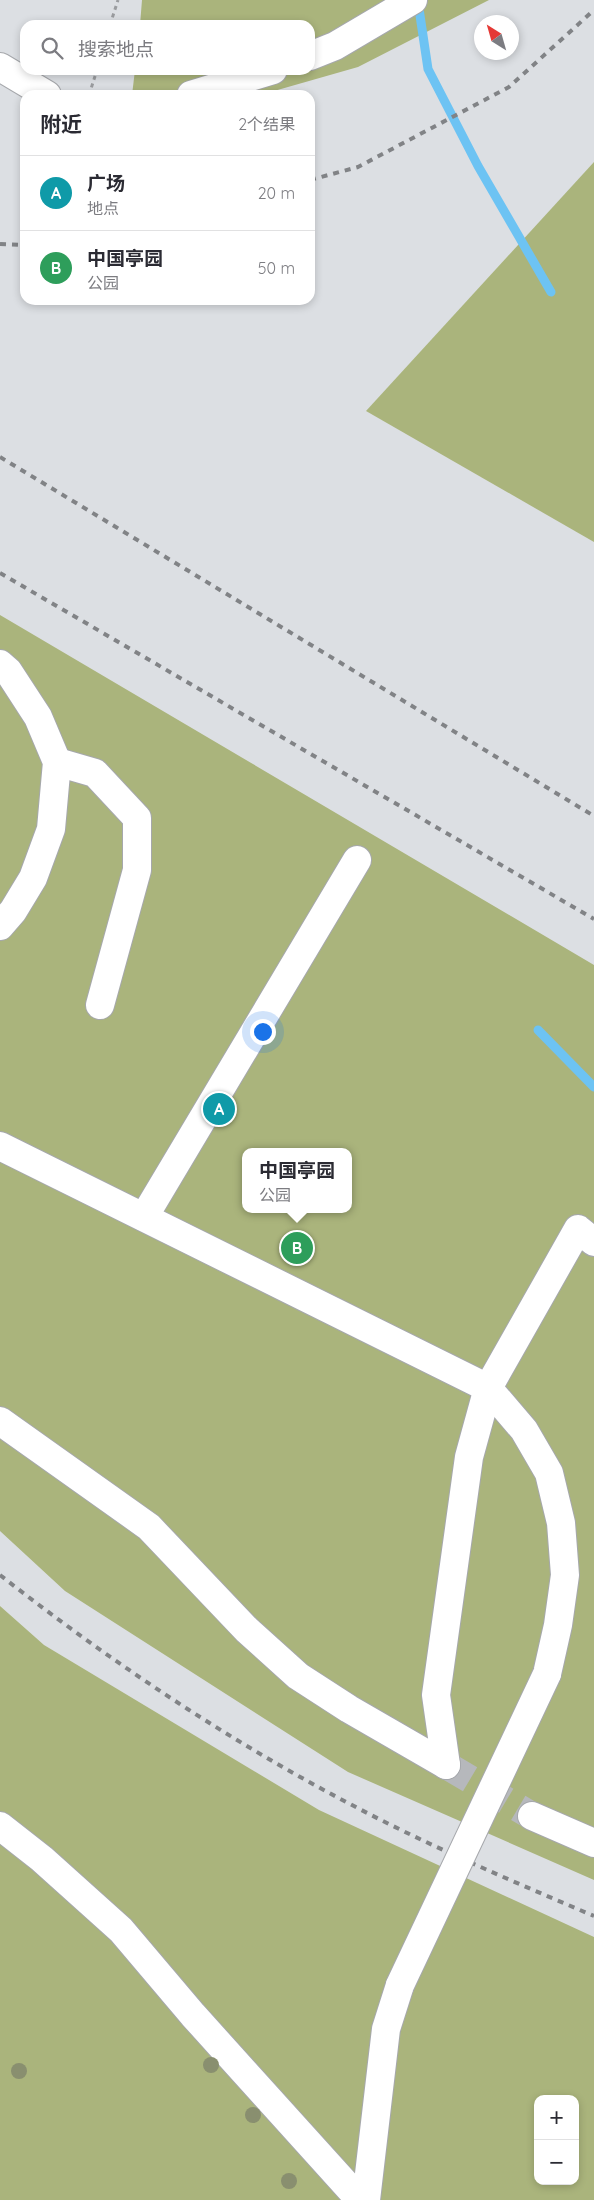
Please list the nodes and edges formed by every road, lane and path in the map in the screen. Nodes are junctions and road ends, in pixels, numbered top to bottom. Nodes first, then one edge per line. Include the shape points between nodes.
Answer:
1 (118, 0) edge
2 (413, 0) edge
3 (112, 20) edge
4 (315, 54) edge
5 (0, 67) edge
6 (95, 75) edge
7 (257, 75) edge
8 (39, 90) edge
9 (90, 90) edge
10 (207, 90) edge
11 (0, 664) edge
12 (56, 762) junction
13 (357, 860) dead end
14 (0, 926) edge
15 (100, 1005) dead end
16 (0, 1146) edge
17 (144, 1217) junction
18 (594, 1242) edge
19 (488, 1388) junction
20 (0, 1420) edge
21 (532, 1816) tunnel mouth
22 (0, 1826) edge
23 (594, 1843) edge
24 (360, 2200) edge
25 (366, 2200) edge

1 - 3 path
2 - 4 street via 335,46
5 - 8 street
6 - 9 path
7 - 10 street
11 - 12 street via 38,717
12 - 14 street via 51,829 33,878
12 - 15 street via 95,773 137,818 137,870
13 - 17 street
16 - 17 street
17 - 19 street
18 - 19 street via 578,1229
19 - 20 street via 469,1457 436,1695 446,1765 298,1676 247,1630 149,1527
19 - 25 street, bridge via 524,1430 550,1472 561,1523 565,1575 558,1625 547,1674 400,1985 386,2029
21 - 23 street
22 - 24 street via 121,1930

